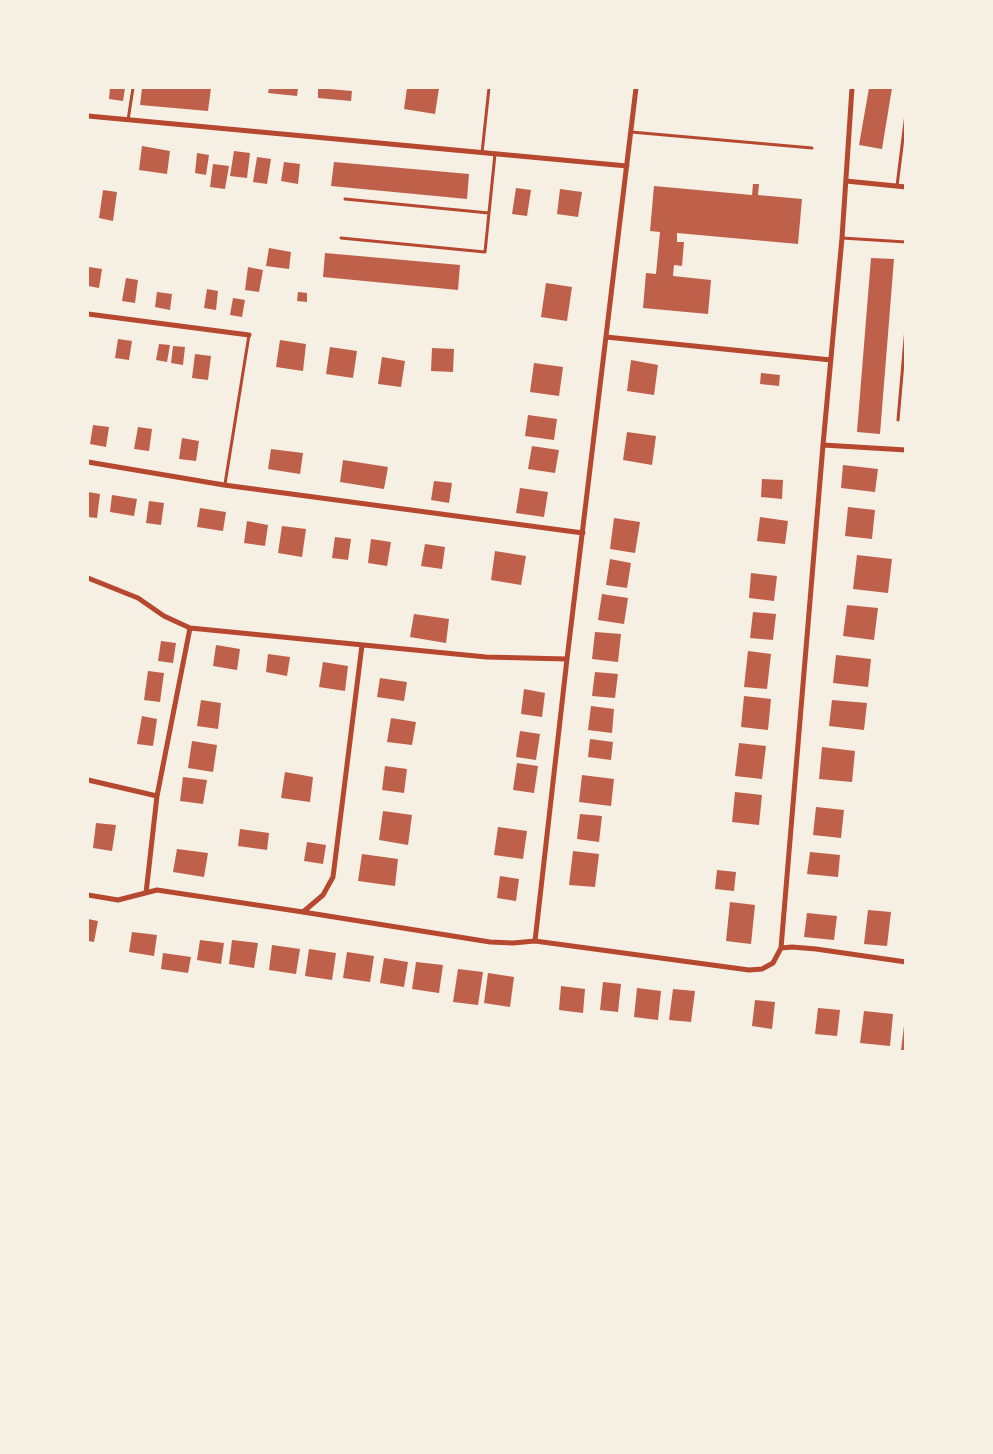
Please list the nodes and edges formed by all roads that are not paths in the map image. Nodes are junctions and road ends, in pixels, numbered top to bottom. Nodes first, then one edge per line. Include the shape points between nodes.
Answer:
1 (133, 88) edge
2 (489, 88) edge
3 (636, 88) edge
4 (852, 88) edge
5 (906, 114) edge
6 (88, 116) edge
7 (128, 120) junction
8 (631, 132) junction
9 (812, 148) dead end
10 (482, 153) junction
11 (495, 154) junction
12 (627, 166) junction
13 (846, 181) junction
14 (897, 186) junction
15 (906, 187) edge
16 (345, 199) dead end
17 (489, 213) junction
18 (341, 238) dead end
19 (842, 238) junction
20 (906, 242) edge
21 (88, 314) edge
22 (906, 328) edge
23 (249, 335) joint
24 (606, 337) junction
25 (831, 360) junction
26 (898, 420) dead end
27 (823, 445) junction
28 (906, 450) edge
29 (88, 462) edge
30 (224, 485) junction
31 (583, 533) junction
32 (88, 578) edge
33 (190, 628) junction
34 (362, 645) junction
35 (566, 659) junction
36 (88, 780) edge
37 (157, 796) junction
38 (146, 893) junction
39 (88, 895) edge
40 (303, 912) junction
41 (535, 942) junction
42 (781, 948) junction
43 (906, 962) edge

1 - 7 lane
2 - 10 lane
3 - 8 street
4 - 13 street
5 - 14 lane
6 - 7 street
7 - 10 street
8 - 9 lane
8 - 12 street
10 - 11 street
11 - 12 street
11 - 17 lane
12 - 24 street
13 - 14 street
13 - 19 street
14 - 15 street
16 - 17 lane
17 - 18 lane via 485,252
19 - 20 lane
19 - 25 street
21 - 23 street
22 - 26 lane
23 - 30 lane
24 - 25 street
24 - 31 street
25 - 27 street
27 - 28 street
27 - 42 street
29 - 30 street
30 - 31 street
31 - 35 street
32 - 33 street via 138,598 164,616
33 - 34 street
33 - 37 street
34 - 35 street via 486,657
34 - 40 street via 333,877 323,895
35 - 41 street
36 - 37 street
37 - 38 street
38 - 39 street via 118,900
38 - 40 street via 157,890
40 - 41 street via 490,942
41 - 42 street via 749,970 762,969 773,963
42 - 43 street via 816,948

